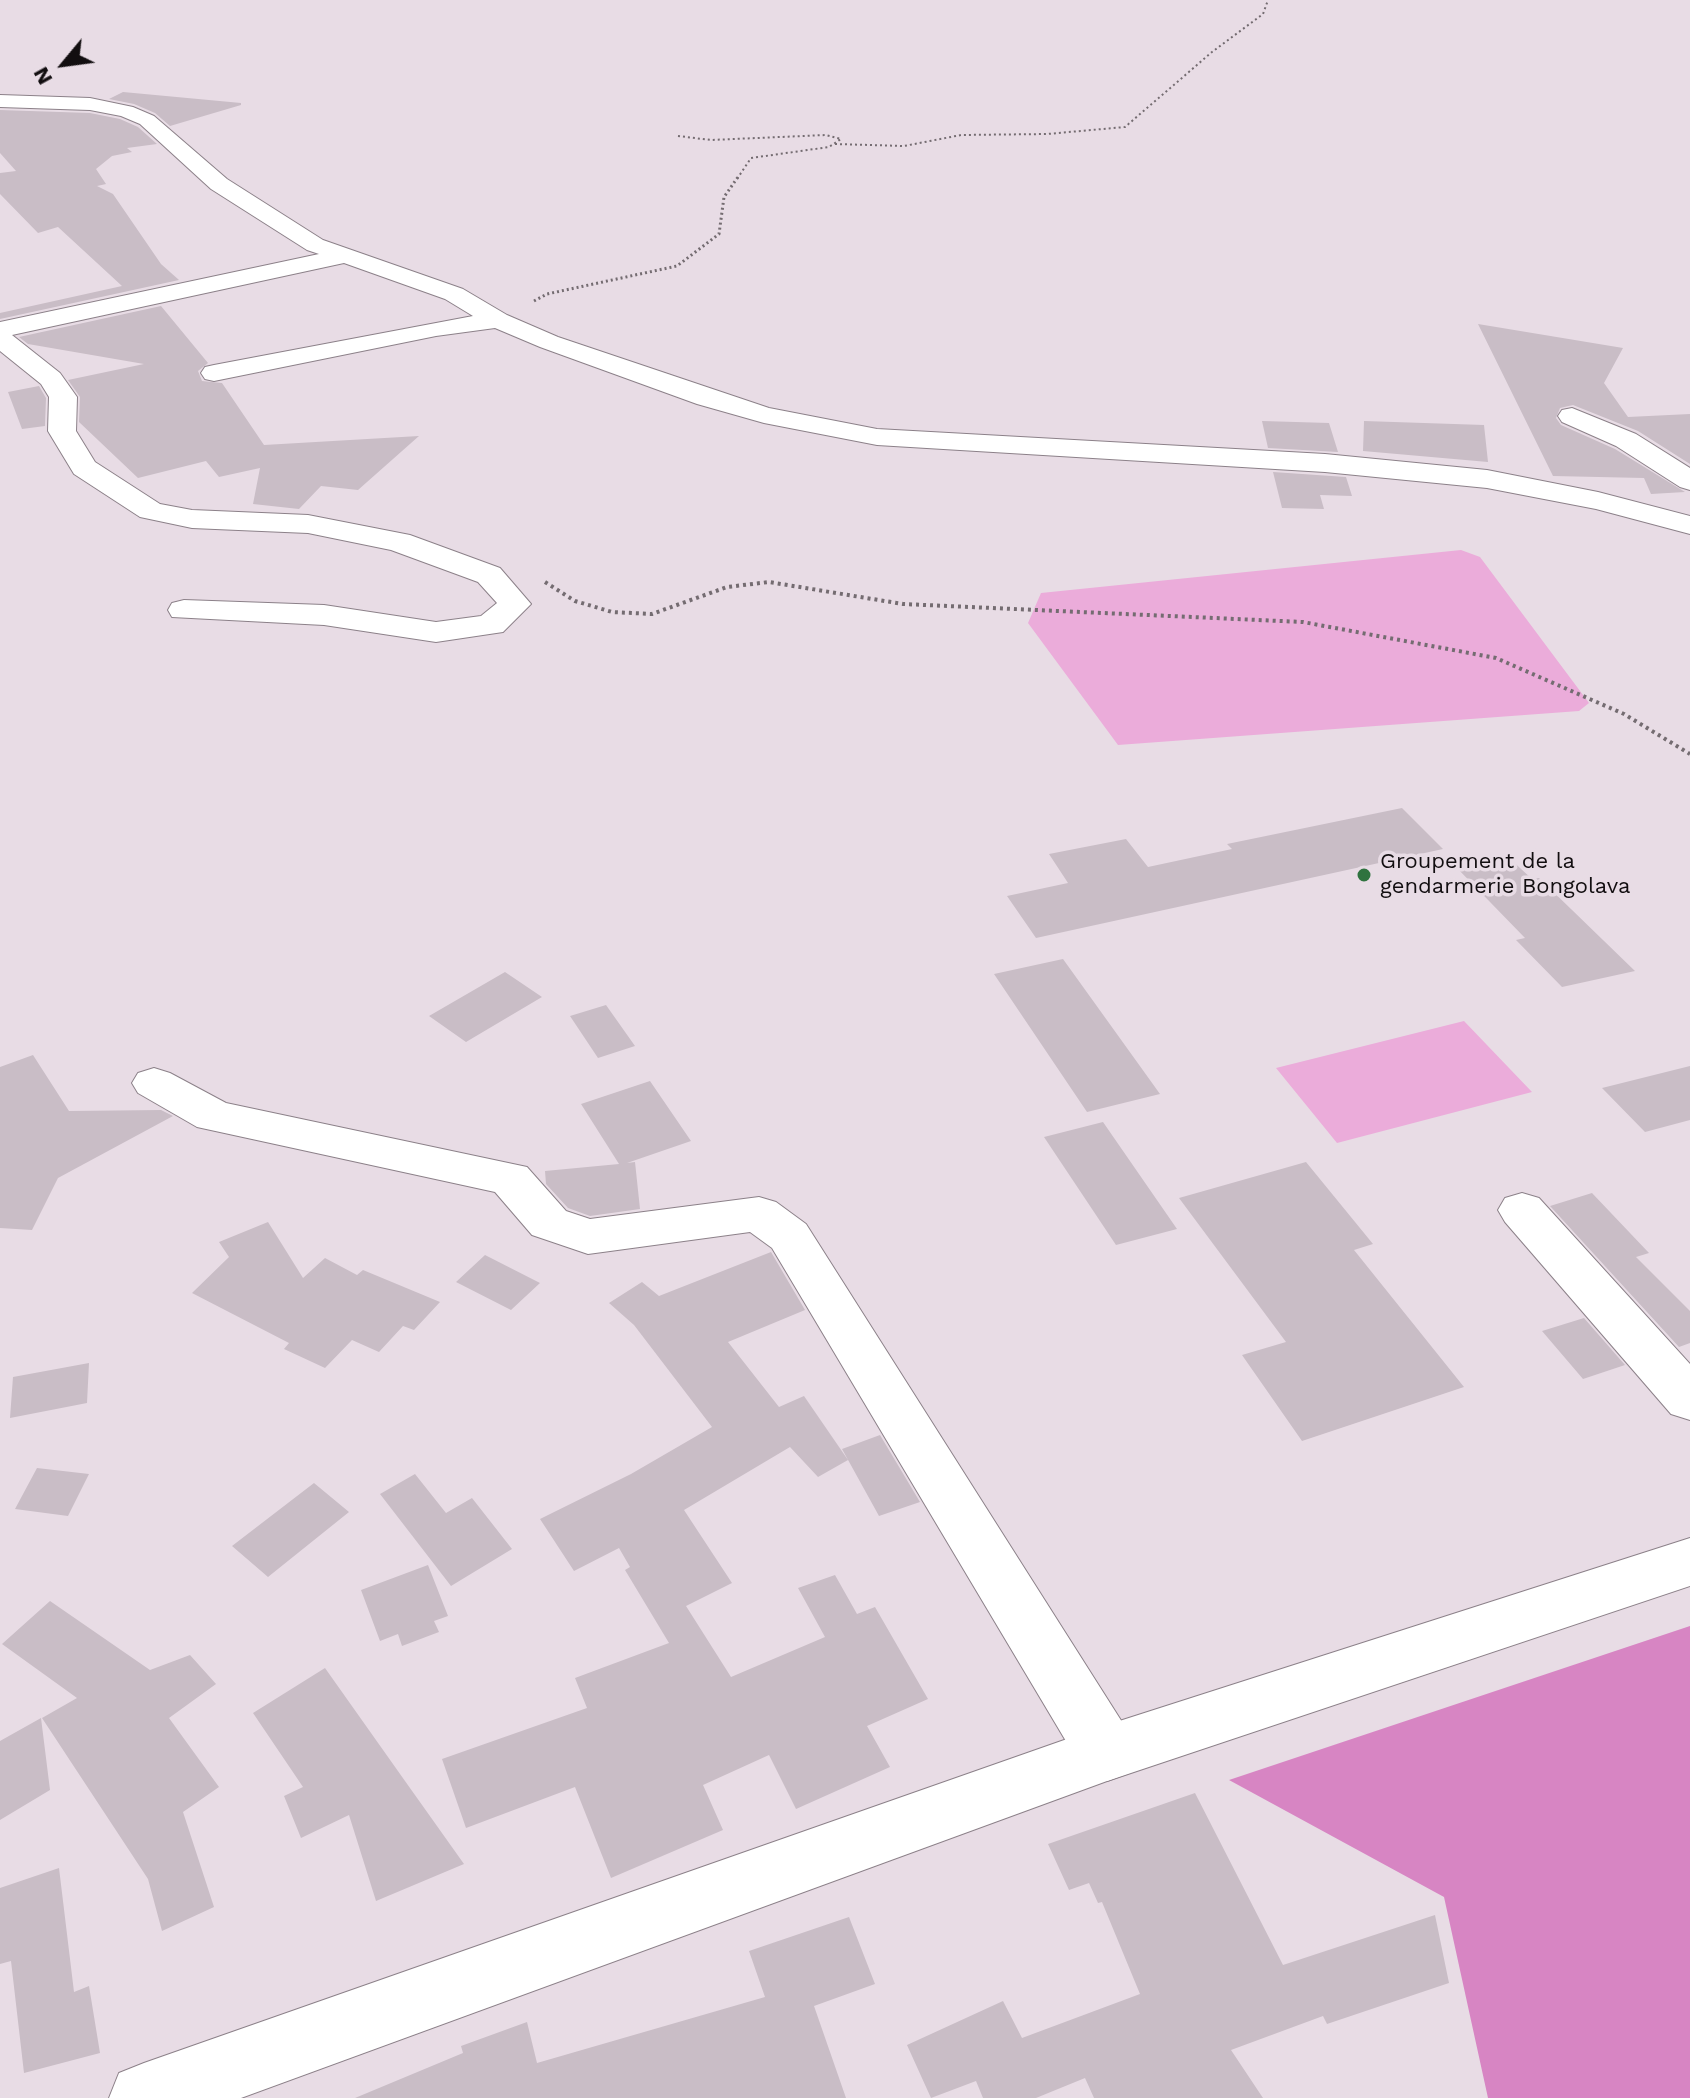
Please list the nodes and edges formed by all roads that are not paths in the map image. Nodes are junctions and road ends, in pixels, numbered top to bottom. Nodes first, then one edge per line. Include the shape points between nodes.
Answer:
1 (0, 101) edge
2 (345, 256) junction
3 (498, 320) junction
4 (0, 330) edge
5 (0, 338) edge
6 (214, 373) dead end
7 (1572, 416) dead end
8 (1690, 481) edge
9 (1690, 525) edge
10 (184, 610) dead end
11 (154, 1083) dead end
12 (1522, 1210) dead end
13 (1690, 1399) edge
14 (1690, 1562) edge
15 (1107, 1753) junction
16 (144, 2098) edge

1 - 2 street via 90,104 147,120 219,184 315,245
2 - 3 street via 454,294
2 - 4 street
3 - 6 street
3 - 9 street via 707,398 877,437 1325,463 1487,479
5 - 10 street via 51,379 63,397 62,431 84,468 151,511 192,519 308,524 399,542 489,575 515,604 491,625 436,632 324,615
7 - 8 street via 1626,440
11 - 15 street via 213,1116 510,1179 549,1223 588,1237 759,1214 789,1236
12 - 13 street
14 - 15 street
15 - 16 street

